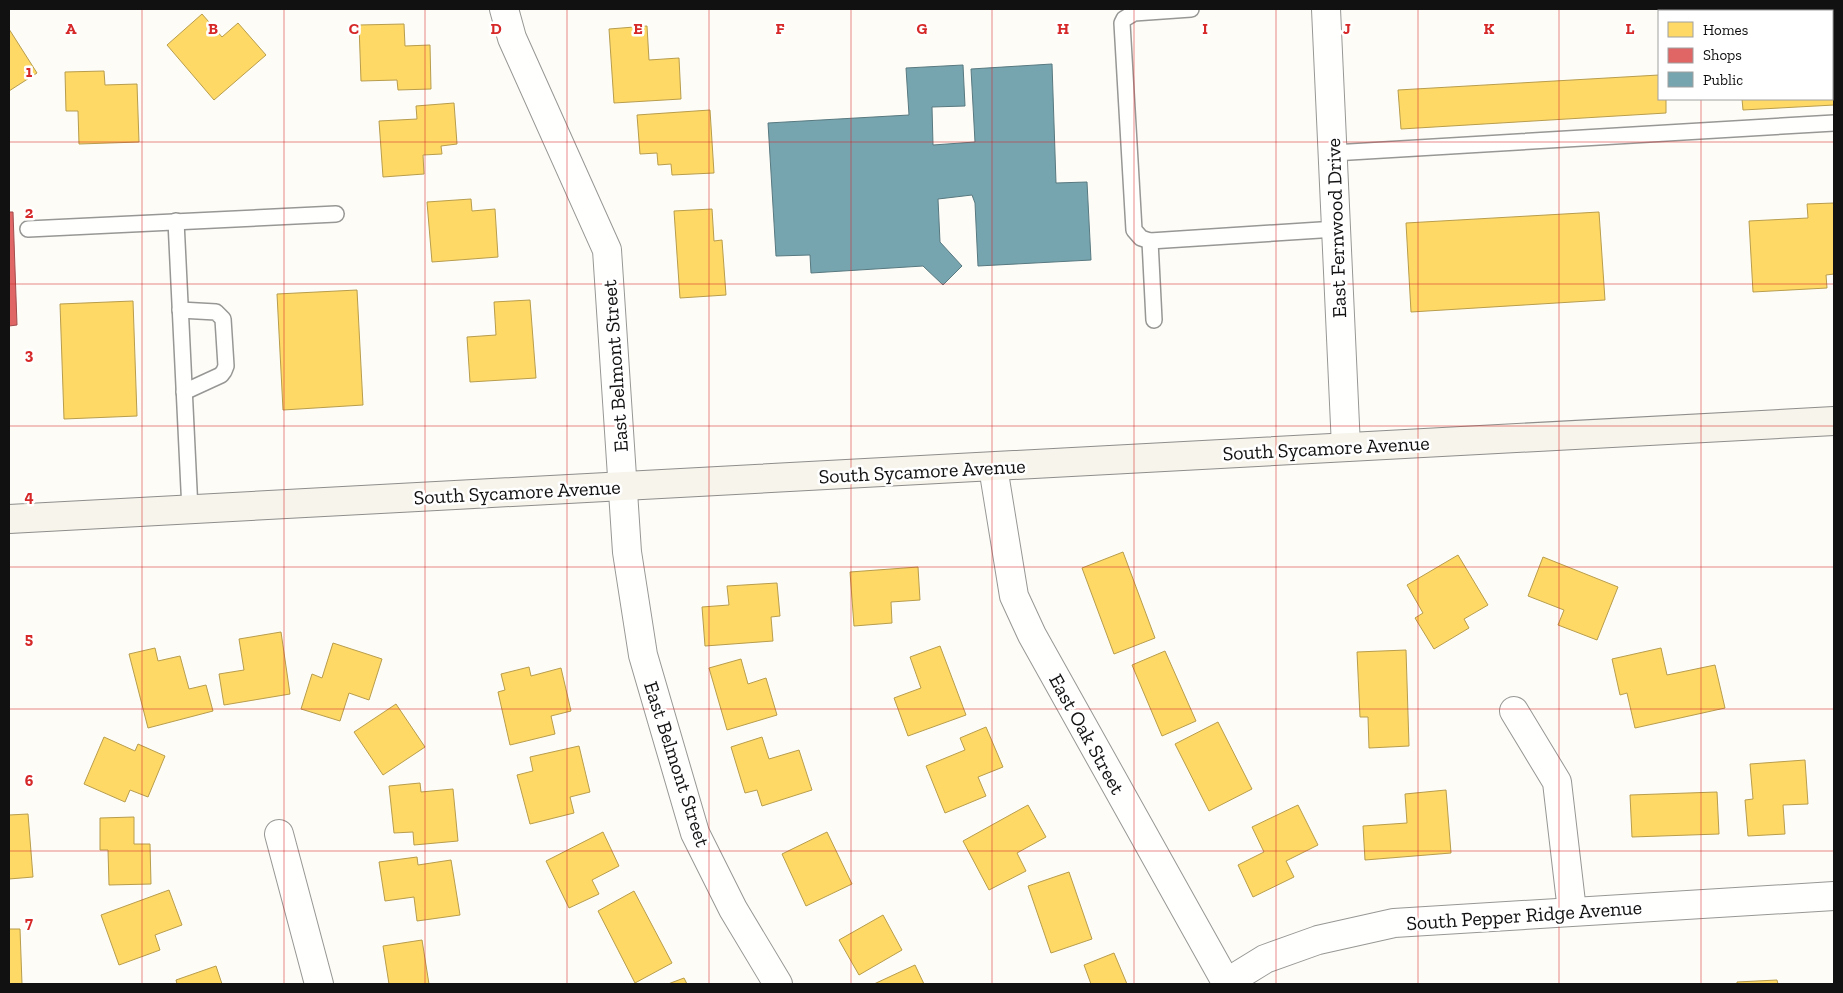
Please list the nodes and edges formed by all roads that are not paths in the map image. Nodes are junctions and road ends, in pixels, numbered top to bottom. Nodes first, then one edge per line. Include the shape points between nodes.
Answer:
1 (504, 9) edge
2 (1190, 9) edge
3 (1326, 9) edge
4 (1834, 123) edge
5 (1333, 153) junction
6 (336, 214) dead end
7 (176, 221) junction
8 (28, 229) dead end
9 (1336, 229) junction
10 (1150, 240) junction
11 (180, 310) junction
12 (1154, 320) dead end
13 (184, 392) junction
14 (1834, 421) edge
15 (1346, 447) junction
16 (993, 467) junction
17 (623, 486) junction
18 (190, 510) junction
19 (9, 519) edge
20 (1514, 711) dead end
21 (278, 834) dead end
22 (1834, 896) edge
23 (1572, 911) junction
24 (1227, 983) edge
25 (319, 984) edge
26 (778, 984) edge

1 - 17 street, East Belmont Street via 512,38 607,250
2 - 10 lane via 1134,13 1122,23 1134,230 1141,238
3 - 5 street, East Fernwood Drive
4 - 5 lane
5 - 9 street, East Fernwood Drive
6 - 7 lane
7 - 8 lane
7 - 11 lane
9 - 10 lane
9 - 15 street, East Fernwood Drive
10 - 12 lane
11 - 13 lane
11 - 13 lane via 220,315 223,319 226,366 221,375
13 - 18 lane
14 - 15 main road, South Sycamore Avenue
15 - 16 main road, South Sycamore Avenue
16 - 17 main road, South Sycamore Avenue
16 - 24 street, East Oak Street via 1014,596 1032,635
17 - 18 main road, South Sycamore Avenue
17 - 26 street, East Belmont Street via 627,552 643,655 695,833 733,909
18 - 19 main road, South Sycamore Avenue
20 - 23 street via 1557,782
21 - 25 street
22 - 23 street, South Pepper Ridge Avenue
23 - 24 street, South Pepper Ridge Avenue via 1394,923 1318,940 1265,959

